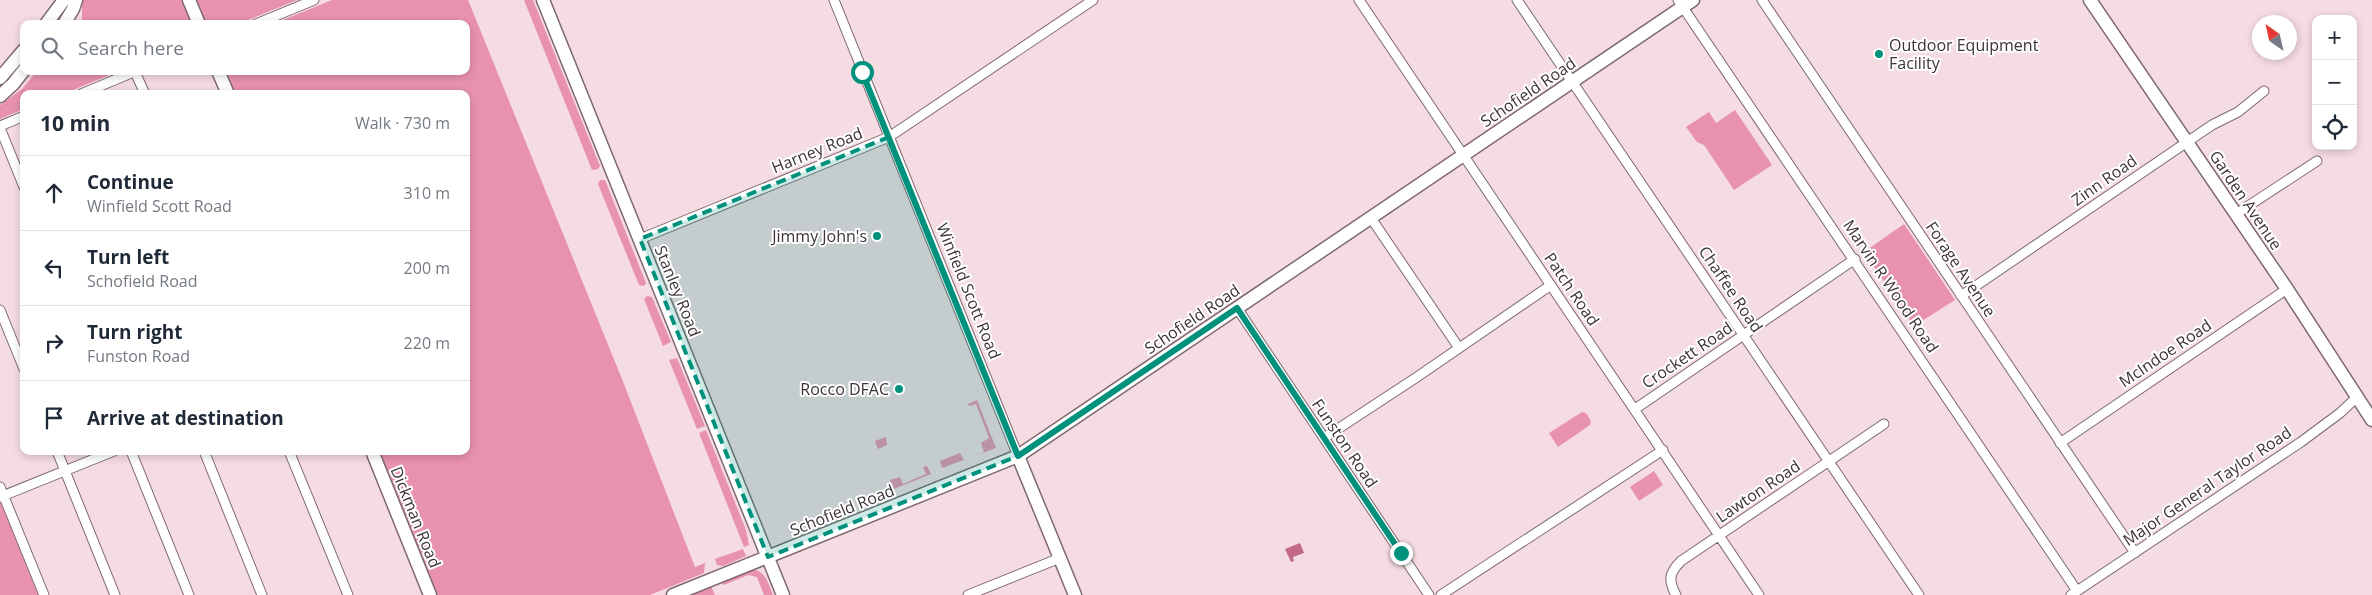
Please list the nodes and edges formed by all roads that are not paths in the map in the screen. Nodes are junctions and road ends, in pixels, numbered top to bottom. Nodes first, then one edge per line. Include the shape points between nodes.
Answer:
1 (64, 0) edge
2 (76, 0) edge
3 (189, 0) edge
4 (314, 0) edge
5 (543, 0) edge
6 (834, 0) edge
7 (1093, 0) edge
8 (1359, 0) edge
9 (1518, 0) edge
10 (1762, 0) edge
11 (2090, 0) edge
12 (1685, 2) edge
13 (49, 20) edge
14 (66, 20) edge
15 (197, 20) edge
16 (266, 20) edge
17 (20, 55) edge
18 (20, 75) edge
19 (29, 75) edge
20 (126, 75) edge
21 (138, 75) edge
22 (220, 75) edge
23 (0, 78) edge
24 (1573, 81) junction
25 (14, 84) junction
26 (91, 90) edge
27 (143, 90) edge
28 (226, 90) edge
29 (2264, 90) dead end
30 (0, 96) edge
31 (20, 118) edge
32 (0, 127) edge
33 (889, 137) junction
34 (2187, 141) junction
35 (1463, 156) junction
36 (2317, 161) dead end
37 (20, 177) edge
38 (2236, 214) junction
39 (1371, 218) junction
40 (640, 240) junction
41 (1854, 259) junction
42 (1551, 285) junction
43 (2287, 289) junction
44 (1962, 296) junction
45 (1237, 308) junction
46 (0, 310) edge
47 (1744, 335) junction
48 (1459, 348) junction
49 (20, 359) edge
50 (2357, 397) junction
51 (1635, 408) junction
52 (2372, 420) edge
53 (1884, 424) dead end
54 (1324, 438) junction
55 (2060, 443) junction
56 (1663, 450) junction
57 (59, 455) edge
58 (104, 455) edge
59 (133, 455) edge
60 (206, 455) edge
61 (291, 455) edge
62 (374, 455) edge
63 (1018, 456) junction
64 (1828, 461) junction
65 (65, 471) junction
66 (1, 493) edge
67 (1719, 536) junction
68 (2135, 553) junction
69 (768, 557) junction
70 (1060, 558) junction
71 (2074, 593) edge
72 (44, 595) edge
73 (115, 595) edge
74 (189, 595) edge
75 (262, 595) edge
76 (348, 595) edge
77 (430, 595) edge
78 (673, 595) edge
79 (783, 595) edge
80 (968, 595) edge
81 (1076, 595) edge
82 (1429, 595) edge
83 (1441, 595) edge
84 (1676, 595) edge
85 (1759, 595) edge
86 (1919, 595) edge

1 - 13 street
2 - 14 street
3 - 15 street
4 - 16 street
5 - 40 street, Stanley Road
6 - 33 street, Winfield Scott Road
7 - 33 street, Harney Road
8 - 35 street, Patch Road
9 - 24 street, Chaffee Road
10 - 44 street, Forage Avenue
11 - 34 street, Garden Avenue
12 - 24 street, Schofield Road
12 - 41 street, Marvin R Wood Road
17 - 23 street
18 - 25 street
19 - 25 street
20 - 26 street
21 - 27 street
22 - 28 street
24 - 35 street, Schofield Road
24 - 47 street, Chaffee Road
25 - 30 street
29 - 34 street, Zinn Road via 2238,112
31 - 32 street
32 - 37 street
33 - 40 street, Harney Road
33 - 63 street, Winfield Scott Road
34 - 38 street, Garden Avenue
34 - 44 street, Zinn Road
35 - 39 street, Schofield Road
35 - 42 street, Patch Road
36 - 38 street
38 - 43 street, Garden Avenue
39 - 45 street, Schofield Road
39 - 48 street
40 - 69 street, Stanley Road
41 - 47 street, Crockett Road
41 - 71 street, Marvin R Wood Road
42 - 48 street
42 - 51 street, Patch Road
43 - 50 street, Garden Avenue
43 - 55 street, McIndoe Road
44 - 55 street, Forage Avenue
45 - 54 street, Funston Road
45 - 63 street, Schofield Road
46 - 49 street
47 - 51 street, Crockett Road
47 - 64 street, Chaffee Road
48 - 54 street
50 - 52 street, Garden Avenue
50 - 68 street, Major General Taylor Road via 2308,437
51 - 56 street, Patch Road
53 - 64 street, Lawton Road
54 - 82 street, Funston Road
55 - 68 street, Forage Avenue
56 - 67 street, Patch Road
56 - 83 street
57 - 65 street
58 - 65 street
59 - 74 street
60 - 75 street
61 - 76 street
62 - 77 street, Dickman Road
63 - 69 street, Schofield Road
63 - 70 street, Winfield Scott Road
64 - 67 street, Lawton Road
64 - 86 street, Chaffee Road
65 - 66 street
65 - 73 street
66 - 72 street
67 - 84 street, Lawton Road via 1673,569 1669,580
67 - 85 street, Patch Road
68 - 71 street, Major General Taylor Road
69 - 78 street, Schofield Road
69 - 79 street, Stanley Road
70 - 80 street
70 - 81 street, Winfield Scott Road

